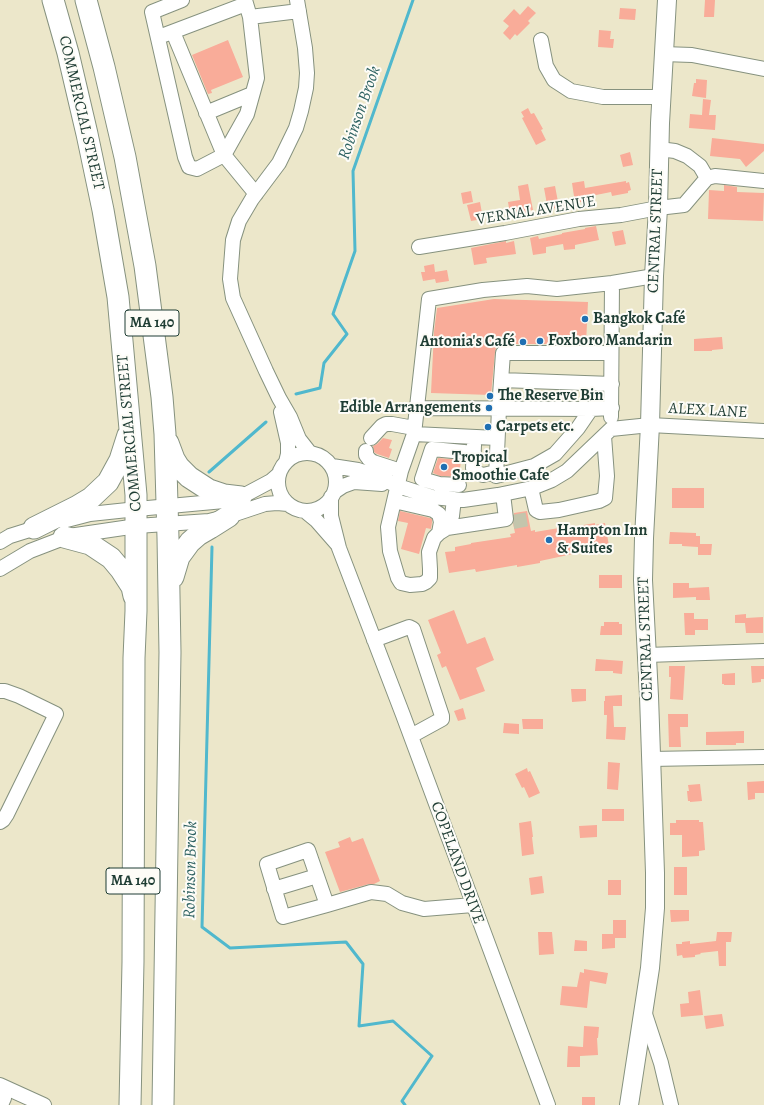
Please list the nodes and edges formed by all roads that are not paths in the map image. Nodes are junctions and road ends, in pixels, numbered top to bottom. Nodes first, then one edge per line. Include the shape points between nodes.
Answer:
1 (53, 0) edge
2 (86, 0) edge
3 (182, 0) edge
4 (666, 0) edge
5 (245, 2) edge
6 (298, 5) edge
7 (250, 17) junction
8 (173, 32) junction
9 (158, 38) junction
10 (541, 40) dead end
11 (663, 54) junction
12 (764, 69) edge
13 (252, 94) junction
14 (661, 97) junction
15 (206, 113) junction
16 (659, 149) junction
17 (224, 155) junction
18 (707, 178) junction
19 (764, 181) edge
20 (256, 194) junction
21 (658, 208) junction
22 (419, 247) dead end
23 (654, 276) junction
24 (612, 283) junction
25 (611, 353) junction
26 (501, 380) junction
27 (612, 384) junction
28 (279, 398) junction
29 (416, 408) junction
30 (612, 408) junction
31 (499, 409) junction
32 (591, 409) junction
33 (130, 426) junction
34 (650, 426) junction
35 (414, 431) junction
36 (764, 431) edge
37 (608, 432) junction
38 (165, 434) junction
39 (474, 437) junction
40 (498, 438) junction
41 (368, 448) junction
42 (310, 453) junction
43 (474, 453) junction
44 (332, 466) junction
45 (282, 468) junction
46 (358, 470) junction
47 (401, 471) junction
48 (496, 474) junction
49 (398, 486) junction
50 (459, 486) dead end
51 (531, 488) junction
52 (333, 495) junction
53 (500, 495) junction
54 (241, 497) junction
55 (454, 499) junction
56 (394, 501) junction
57 (288, 504) junction
58 (305, 510) junction
59 (168, 515) junction
60 (229, 516) junction
61 (137, 517) junction
62 (34, 528) junction
63 (443, 530) junction
64 (64, 537) junction
65 (0, 542) edge
66 (339, 548) junction
67 (0, 569) edge
68 (169, 589) junction
69 (136, 611) junction
70 (374, 640) junction
71 (764, 651) edge
72 (647, 655) junction
73 (0, 691) edge
74 (411, 736) junction
75 (764, 757) edge
76 (650, 759) junction
77 (0, 822) edge
78 (317, 876) junction
79 (274, 889) junction
80 (327, 905) junction
81 (473, 905) junction
82 (644, 1009) junction
83 (1, 1087) edge
84 (25, 1101) edge
85 (1, 1105) edge
86 (44, 1105) edge
87 (130, 1105) edge
88 (163, 1105) edge
89 (548, 1105) edge
90 (629, 1105) edge
91 (671, 1105) edge

1 - 33 highway, COMMERCIAL STREET / MA 140 via 68,52 103,210 118,297
2 - 38 highway, COMMERCIAL STREET / MA 140 via 125,157 145,266
3 - 9 street via 152,12
4 - 11 main road, CENTRAL STREET
5 - 7 street
5 - 8 street
6 - 7 street
6 - 20 street via 307,73 301,111 285,152
7 - 13 street via 257,78
8 - 9 street
8 - 15 street
9 - 17 street via 184,157 189,167 197,169
10 - 14 street via 546,66 554,80 571,91 602,97
11 - 12 street via 692,55
11 - 14 main road, CENTRAL STREET
13 - 15 street
13 - 17 street via 247,114
14 - 16 main road, CENTRAL STREET
15 - 17 street
16 - 18 street via 687,156 700,166
16 - 21 main road, CENTRAL STREET
17 - 20 street
18 - 19 street via 716,176
18 - 21 street, VERNAL AVENUE via 684,205
20 - 28 street via 239,221 233,240 230,284 233,298
21 - 22 street, VERNAL AVENUE
21 - 23 main road, CENTRAL STREET
23 - 24 street
23 - 34 main road, CENTRAL STREET
24 - 25 street
24 - 29 street via 557,289 527,286 429,299
25 - 26 street via 503,353
25 - 27 street
26 - 27 street
26 - 31 street
27 - 30 street
28 - 42 street via 299,439
28 - 45 street via 288,443 288,454
29 - 31 street
29 - 35 street
30 - 32 street
30 - 37 street
31 - 32 street
31 - 40 street
32 - 48 street via 555,454 534,466
33 - 61 highway, COMMERCIAL STREET / MA 140
33 - 62 highway via 120,460 108,482 91,498
34 - 36 street, ALEX LANE
34 - 37 street, ALEX LANE
34 - 72 main road, CENTRAL STREET via 643,580
35 - 39 street
35 - 41 street via 386,424
35 - 47 street
37 - 51 street via 567,471
37 - 51 street via 605,498 534,515 536,510
38 - 54 highway via 174,459 189,477 209,490
38 - 59 highway, COMMERCIAL STREET / MA 140
39 - 40 street
39 - 43 street
40 - 48 street
41 - 46 street via 359,462
41 - 47 street via 369,459 373,462
42 - 44 street via 322,457
42 - 45 street via 296,455
43 - 48 street via 474,472 483,475
43 - 50 street via 432,449 422,478 439,484
44 - 46 street
44 - 52 street via 336,479
45 - 54 street via 271,481
45 - 57 street via 278,480 279,487
46 - 49 street
47 - 49 street
48 - 53 street
49 - 52 street via 354,482 343,486
49 - 55 street via 432,498
49 - 56 street
51 - 53 street
52 - 58 street via 323,506
52 - 66 street via 331,516
53 - 55 street
53 - 63 street via 509,520
54 - 59 street
55 - 63 street via 452,516
56 - 63 street via 433,510 439,514
56 - 63 street via 388,527 390,551 401,583 422,584 430,578 429,552 434,538
57 - 58 street
57 - 60 street via 265,504
58 - 66 street
59 - 60 street via 210,521
59 - 61 street
59 - 68 highway, COMMERCIAL STREET / MA 140
60 - 68 highway via 198,535 185,548 179,557
61 - 62 street via 90,514
61 - 64 street
61 - 69 highway, COMMERCIAL STREET / MA 140
62 - 65 street
64 - 67 street via 30,551
64 - 69 highway via 90,544 111,558 132,587
66 - 70 street, COPELAND DRIVE
68 - 88 highway, COMMERCIAL STREET / MA 140
69 - 87 highway, COMMERCIAL STREET / MA 140
70 - 74 street, COPELAND DRIVE
70 - 74 street via 409,627 413,629 442,720
71 - 72 street
72 - 76 main road, CENTRAL STREET
73 - 77 street via 19,696 56,714 7,814
74 - 81 street, COPELAND DRIVE
75 - 76 street
76 - 82 main road, CENTRAL STREET via 655,908
78 - 79 street
78 - 79 street via 308,850 267,864
78 - 80 street
79 - 80 street via 283,918
80 - 81 street via 371,892 387,894 402,903 424,910
81 - 89 street, COPELAND DRIVE
82 - 90 main road
82 - 91 street, CENTRAL STREET
83 - 84 street
83 - 85 street via 4,1098
84 - 86 street

